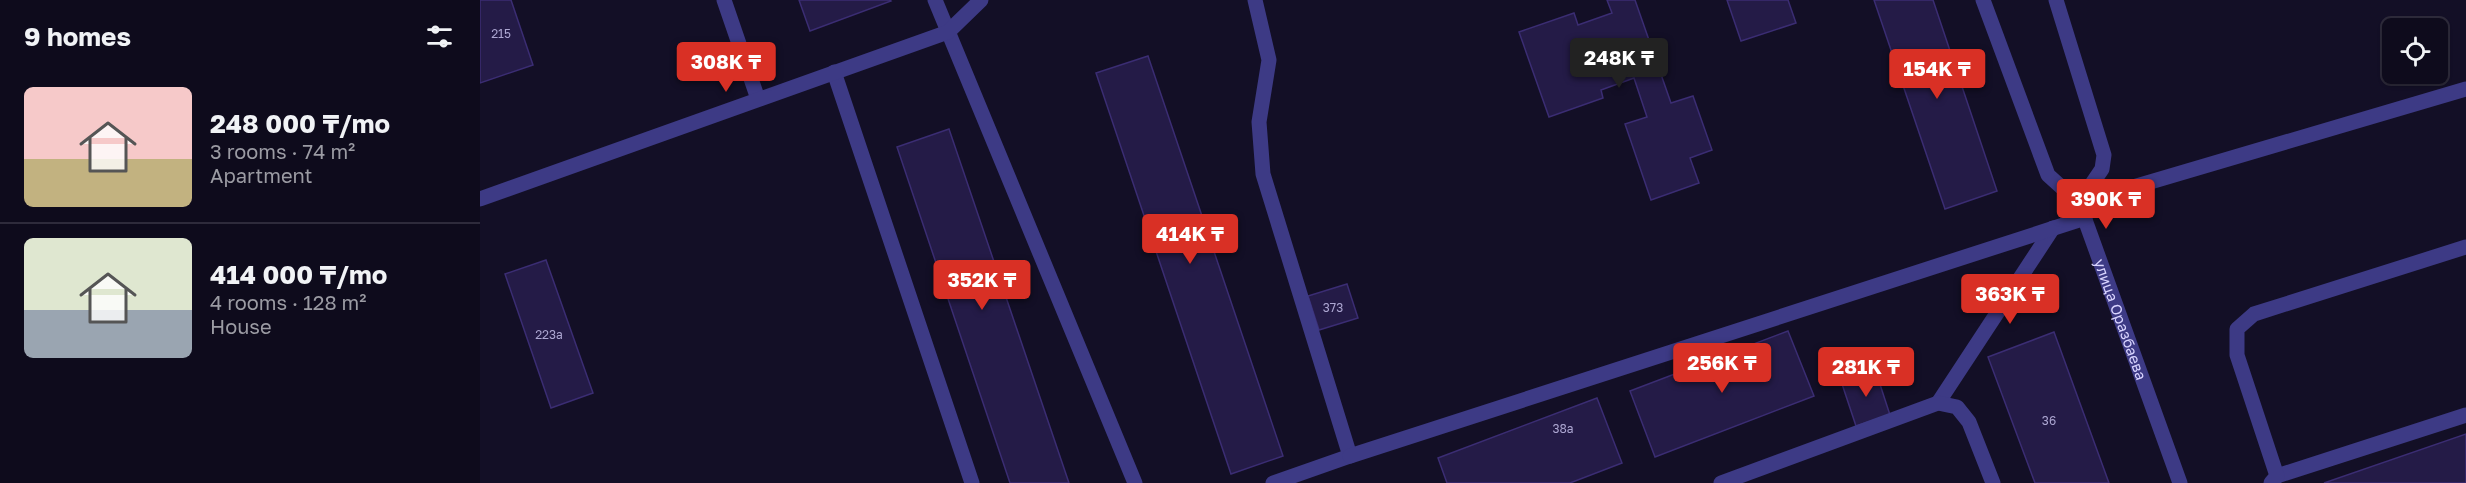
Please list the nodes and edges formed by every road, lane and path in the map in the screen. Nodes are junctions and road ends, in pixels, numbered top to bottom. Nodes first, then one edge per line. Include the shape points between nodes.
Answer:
1 (724, 0) edge
2 (935, 0) edge
3 (981, 0) edge
4 (1255, 0) edge
5 (1983, 0) edge
6 (2056, 0) edge
7 (948, 32) junction
8 (834, 72) junction
9 (2466, 89) edge
10 (758, 99) junction
11 (480, 199) edge
12 (2079, 203) junction
13 (2085, 218) junction
14 (2053, 228) junction
15 (2466, 247) edge
16 (1938, 403) junction
17 (2466, 416) edge
18 (1350, 456) junction
19 (1310, 470) junction
20 (2274, 479) edge
21 (972, 483) edge
22 (1135, 483) edge
23 (1274, 483) edge
24 (1321, 483) edge
25 (1721, 483) edge
26 (1993, 483) edge
27 (2180, 483) edge

1 - 10 street
2 - 7 street
3 - 7 street
4 - 18 street via 1269,60 1259,122 1263,174
5 - 12 street, улица Оразбаева via 2048,174
6 - 12 street via 2104,155 2102,169
7 - 8 street
7 - 22 street
8 - 10 street
8 - 21 street
9 - 12 street
10 - 11 street
12 - 13 street, улица Оразбаева
13 - 14 street
13 - 27 street, улица Оразбаева
14 - 16 street
14 - 18 street
15 - 20 street via 2254,314 2237,329 2237,355
16 - 25 street
16 - 26 street via 1957,407 1969,422
17 - 20 street
18 - 19 street
19 - 23 street
19 - 24 street

